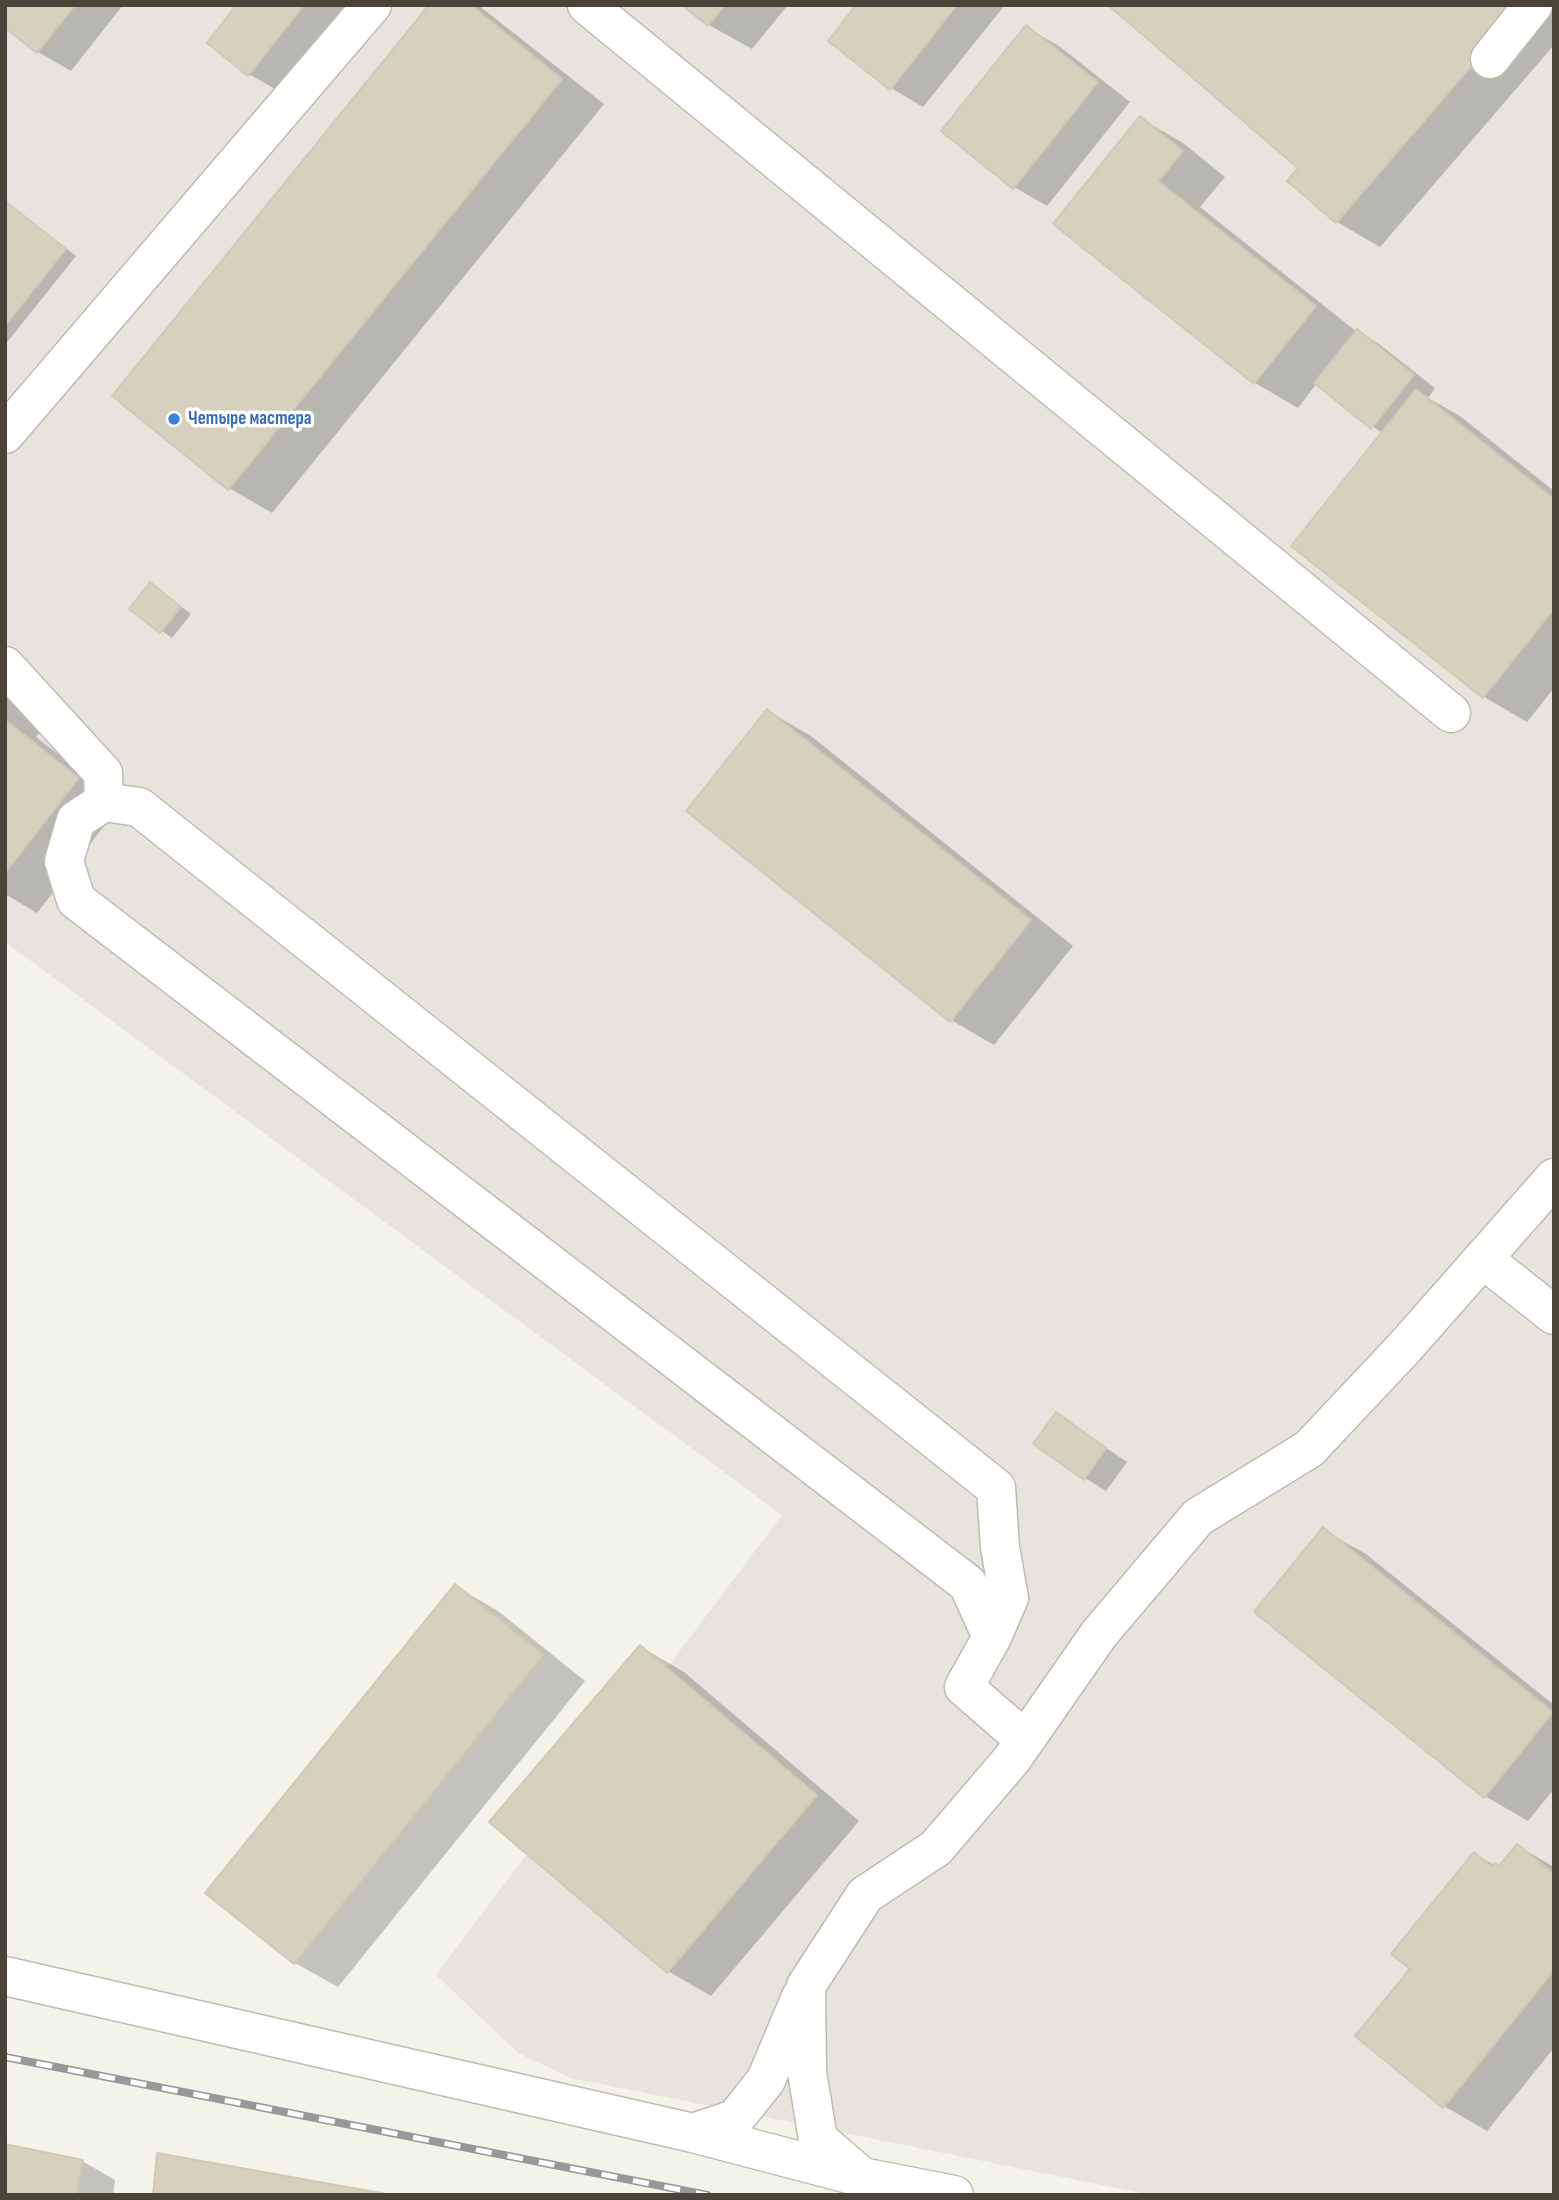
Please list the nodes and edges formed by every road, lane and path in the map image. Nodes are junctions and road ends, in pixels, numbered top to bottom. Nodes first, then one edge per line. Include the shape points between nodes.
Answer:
1 (372, 5) edge
2 (587, 5) edge
3 (1533, 5) edge
4 (1490, 59) dead end
5 (5, 434) edge
6 (5, 666) edge
7 (1451, 713) dead end
8 (104, 802) junction
9 (1554, 1178) edge
10 (1483, 1259) junction
11 (1554, 1315) edge
12 (992, 1637) junction
13 (1026, 1740) junction
14 (5, 1976) edge
15 (806, 1986) junction
16 (693, 2133) junction
17 (862, 2177) junction
18 (954, 2195) edge

1 - 5 lane
2 - 7 lane
3 - 4 lane
6 - 8 lane via 103,773
8 - 12 lane via 139,807 996,1489 1009,1598
8 - 12 lane via 76,821 64,861 76,900 968,1584
9 - 10 lane
10 - 11 lane
10 - 13 lane via 1309,1449 1198,1517 1099,1634
12 - 13 lane via 964,1687
13 - 15 lane via 936,1848 865,1895
14 - 16 lane
15 - 16 lane via 766,2080 735,2119
15 - 17 lane via 807,2072 818,2138
16 - 17 lane
17 - 18 lane

